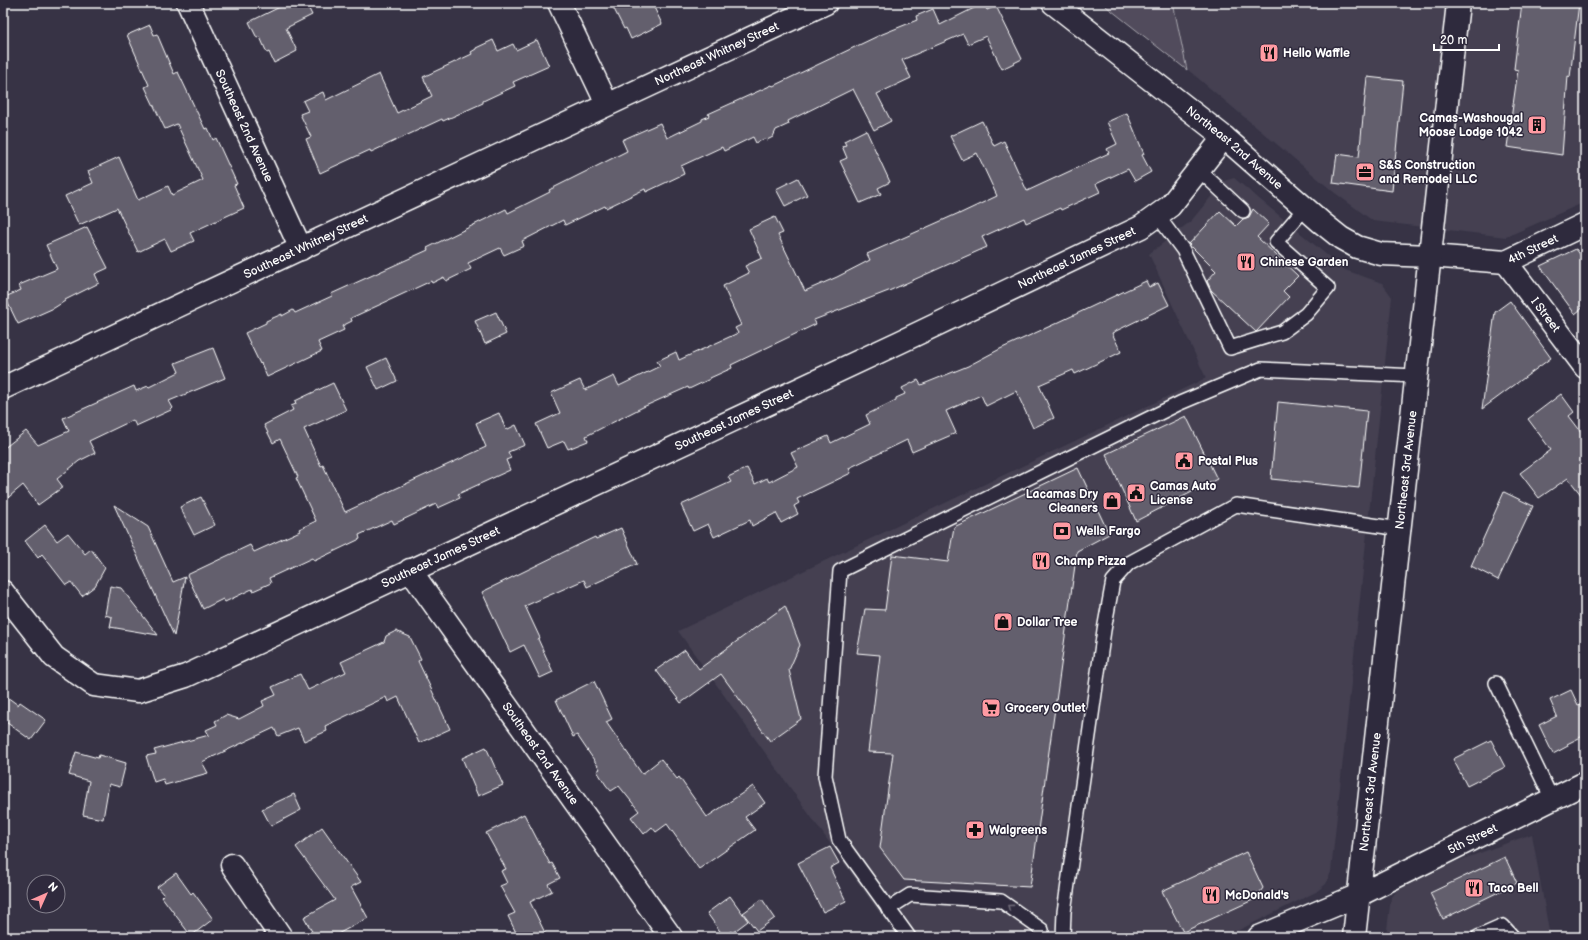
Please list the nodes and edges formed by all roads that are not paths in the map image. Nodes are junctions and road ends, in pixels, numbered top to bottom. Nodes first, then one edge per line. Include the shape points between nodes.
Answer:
1 (188, 3) edge
2 (559, 3) edge
3 (826, 3) edge
4 (1054, 3) edge
5 (1458, 3) edge
6 (607, 104) junction
7 (1224, 137) junction
8 (1199, 170) junction
9 (1305, 208) junction
10 (1243, 211) dead end
11 (1158, 215) junction
12 (1585, 224) edge
13 (301, 249) junction
14 (1430, 256) junction
15 (1506, 262) junction
16 (900, 342) joint
17 (1585, 367) edge
18 (1417, 376) junction
19 (3, 388) edge
20 (1400, 529) junction
21 (410, 570) junction
22 (3, 592) edge
23 (1496, 683) dead end
24 (1585, 783) edge
25 (1552, 799) junction
26 (232, 865) dead end
27 (1359, 895) junction
28 (888, 909) junction
29 (1042, 930) dead end
30 (281, 937) edge
31 (671, 937) edge
32 (909, 937) edge
33 (1063, 937) edge
34 (1259, 937) edge
35 (1354, 937) edge
36 (1478, 937) edge
37 (1513, 937) edge

1 - 13 street, Southeast 2nd Avenue
2 - 6 street
3 - 6 street, Northeast Whitney Street
4 - 7 street, Northeast 2nd Avenue
5 - 14 street, Northeast 3rd Avenue
6 - 13 street, Southeast Whitney Street
7 - 8 street, Northeast James Street
7 - 9 street, Northeast 2nd Avenue
8 - 10 lane
8 - 11 street, Northeast James Street via 1170,206
9 - 11 lane via 1271,237 1328,288 1306,314 1282,332 1230,348 1183,250
9 - 14 street, Northeast 2nd Avenue via 1341,238 1358,247 1381,254
11 - 16 street, Northeast James Street via 1141,227
12 - 15 street, 4th Street
13 - 19 street, Southeast Whitney Street
14 - 15 street, 4th Street
14 - 18 street, Northeast 3rd Avenue
15 - 17 street, I Street
16 - 21 street, Southeast James Street
18 - 20 street, Northeast 3rd Avenue
18 - 28 lane via 1261,369 1180,403 840,571 825,776 839,840
20 - 27 street, Northeast 3rd Avenue
20 - 33 lane via 1236,505 1129,563 1113,580 1066,896
21 - 22 street, Southeast James Street via 186,676 138,691 94,685 54,657
21 - 31 street, Southeast 2nd Avenue
23 - 25 lane
24 - 25 street, 5th Street
25 - 27 street, 5th Street
26 - 30 street
27 - 34 street, 5th Street
27 - 35 street, Northeast 3rd Avenue
29 -> 28 lane via 1002,901 910,895
28 - 32 lane
36 - 37 lane via 1504,926

